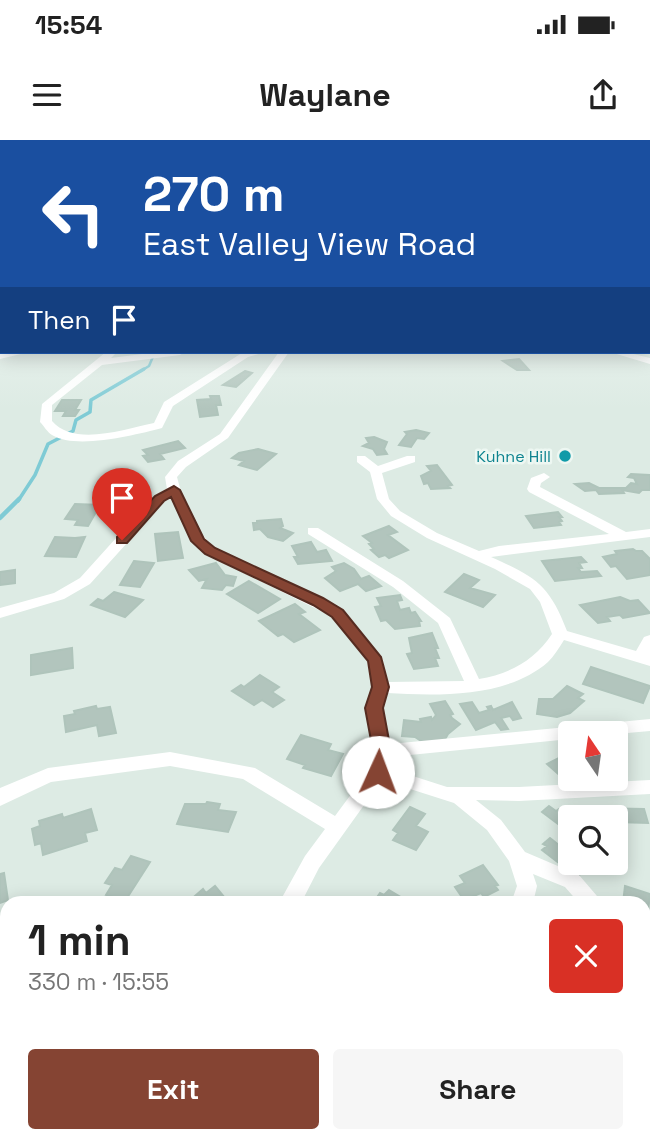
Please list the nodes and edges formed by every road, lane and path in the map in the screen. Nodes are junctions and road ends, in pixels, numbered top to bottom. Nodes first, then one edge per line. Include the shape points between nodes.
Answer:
1 (109, 354) edge
2 (164, 354) edge
3 (250, 354) edge
4 (283, 354) edge
5 (623, 354) edge
6 (650, 361) edge
7 (99, 362) junction
8 (361, 459) dead end
9 (411, 459) dead end
10 (376, 471) junction
11 (544, 477) dead end
12 (174, 490) junction
13 (313, 531) dead end
14 (650, 533) edge
15 (626, 537) junction
16 (478, 556) junction
17 (0, 613) edge
18 (560, 634) junction
19 (650, 640) edge
20 (645, 659) edge
21 (473, 684) junction
22 (380, 687) junction
23 (650, 725) edge
24 (382, 751) junction
25 (378, 772) junction
26 (650, 788) edge
27 (442, 792) junction
28 (0, 799) edge
29 (339, 828) junction
30 (518, 858) junction
31 (294, 896) edge
32 (524, 896) edge
33 (586, 896) edge

1 - 7 street
2 - 7 street
3 - 7 street via 168,404 158,426 95,435 56,433 46,422 47,404
4 - 12 street via 224,436 182,464 171,477
5 - 6 street
8 - 10 street
9 - 10 street
10 - 16 street via 384,502 404,521
11 - 15 street via 535,481 533,489
12 - 17 street via 159,499 85,581 59,596
12 - 22 street via 198,541 210,551 338,614 376,660
13 - 21 street via 398,584 445,621
14 - 15 street
15 - 16 street
16 - 18 street via 537,588
18 - 20 street
18 - 21 street via 542,659 512,677
19 - 20 street
21 - 22 street via 416,690
22 - 24 street via 374,708
23 - 24 street
24 - 25 street
25 - 27 street
25 - 29 street
26 - 27 street
27 - 30 street via 461,798 494,825
28 - 29 street via 48,775 170,759 248,773
29 - 31 street via 312,862
30 - 32 street via 527,886
30 - 33 street via 572,881

